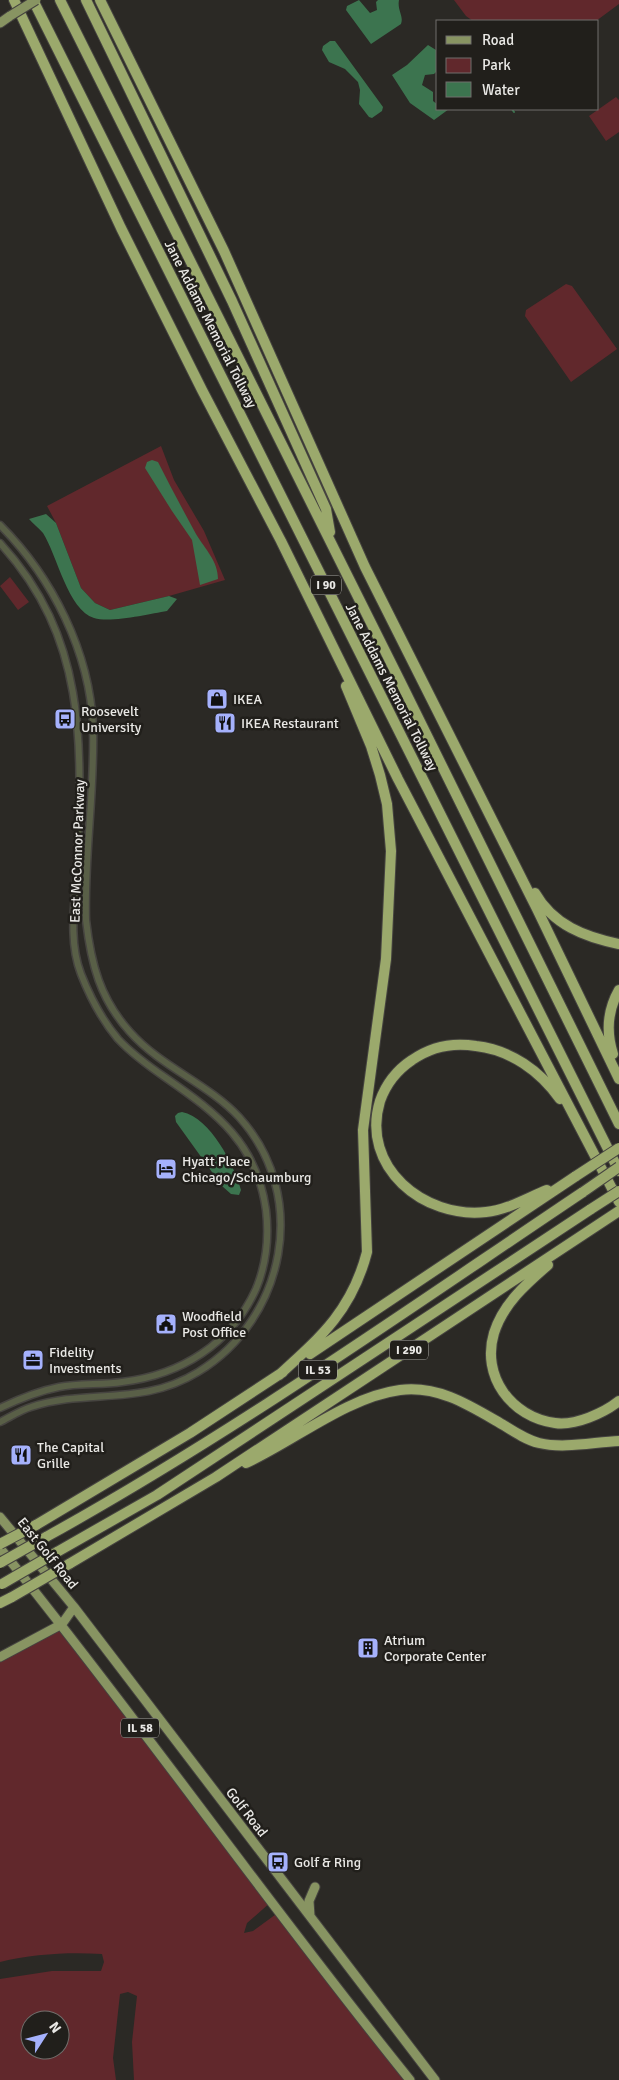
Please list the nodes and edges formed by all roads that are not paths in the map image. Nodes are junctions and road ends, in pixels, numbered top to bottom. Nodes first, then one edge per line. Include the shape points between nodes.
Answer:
1 (14, 0) edge
2 (34, 0) edge
3 (60, 0) edge
4 (86, 0) edge
5 (100, 0) edge
6 (0, 23) edge
7 (0, 525) edge
8 (281, 541) junction
9 (0, 543) edge
10 (332, 545) junction
11 (472, 782) junction
12 (619, 944) edge
13 (619, 990) edge
14 (619, 1072) edge
15 (619, 1078) edge
16 (574, 1117) junction
17 (619, 1124) edge
18 (619, 1148) edge
19 (619, 1169) edge
20 (566, 1182) junction
21 (619, 1191) edge
22 (619, 1202) edge
23 (619, 1211) edge
24 (584, 1234) junction
25 (279, 1375) junction
26 (619, 1401) edge
27 (0, 1408) edge
28 (0, 1422) edge
29 (619, 1441) edge
30 (216, 1477) junction
31 (0, 1517) edge
32 (0, 1546) edge
33 (0, 1564) edge
34 (1, 1584) edge
35 (0, 1603) edge
36 (74, 1607) junction
37 (62, 1624) junction
38 (0, 1657) edge
39 (315, 1887) dead end
40 (310, 1916) junction
41 (410, 2080) edge
42 (435, 2080) edge

1 - 8 highway via 121,228
2 - 6 main road, bridge
2 - 19 highway, Jane Addams Memorial Tollway / I 90
3 - 10 highway, Jane Addams Memorial Tollway / I 90
4 - 10 highway via 248,337 326,509
5 - 11 highway via 224,251 366,567
7 - 28 street, East McConnor Parkway via 22,548 54,598 76,644 84,673 93,727 86,920 89,949 99,985 135,1038 214,1095 248,1129 269,1166 281,1228 275,1274 262,1305 236,1343 214,1362 178,1384 153,1392 55,1402 31,1407
8 - 16 highway via 398,779
8 - 25 highway via 371,746 387,804 391,851 386,959 363,1130 366,1252 353,1293 328,1329
9 - 27 street, East McConnor Parkway via 22,570 49,613 72,684 78,729 79,825 74,938 80,971 97,1007 117,1038 151,1068 218,1116 244,1147 253,1163 264,1198 267,1239 256,1289 236,1322 211,1347 192,1360 143,1379 62,1386
10 - 17 highway, Jane Addams Memorial Tollway / I 90
11 - 12 highway via 504,828 543,906 572,929
11 - 15 highway
13 - 14 highway via 612,1005 608,1035
16 - 20 highway via 549,1084 521,1060 467,1044 432,1048 405,1064 386,1087 377,1113 380,1150 391,1172 413,1193 446,1210 486,1212 500,1209
16 - 22 highway
18 - 20 highway, bridge
19 - 33 highway, IL 53, bridge via 151,1478
20 - 25 highway
21 - 34 highway, IL 53, bridge via 157,1495
23 - 24 highway, I 290
24 - 26 highway via 534,1276 507,1306 494,1331 491,1346 494,1376 507,1398 526,1414 557,1424 599,1414
24 - 30 highway, I 290
25 - 32 highway, bridge via 190,1433
29 - 30 highway via 539,1442 522,1436 456,1398 428,1390 399,1390 354,1405
30 - 35 highway, I 290, bridge
31 - 36 main road, East Golf Road / IL 58
32 - 37 main road, IL 58
36 - 37 main road
36 - 40 main road, Golf Road / IL 58
37 - 38 main road
37 - 41 main road, IL 58 via 271,1902
39 - 40 main road via 309,1901
40 - 42 main road, Golf Road / IL 58

